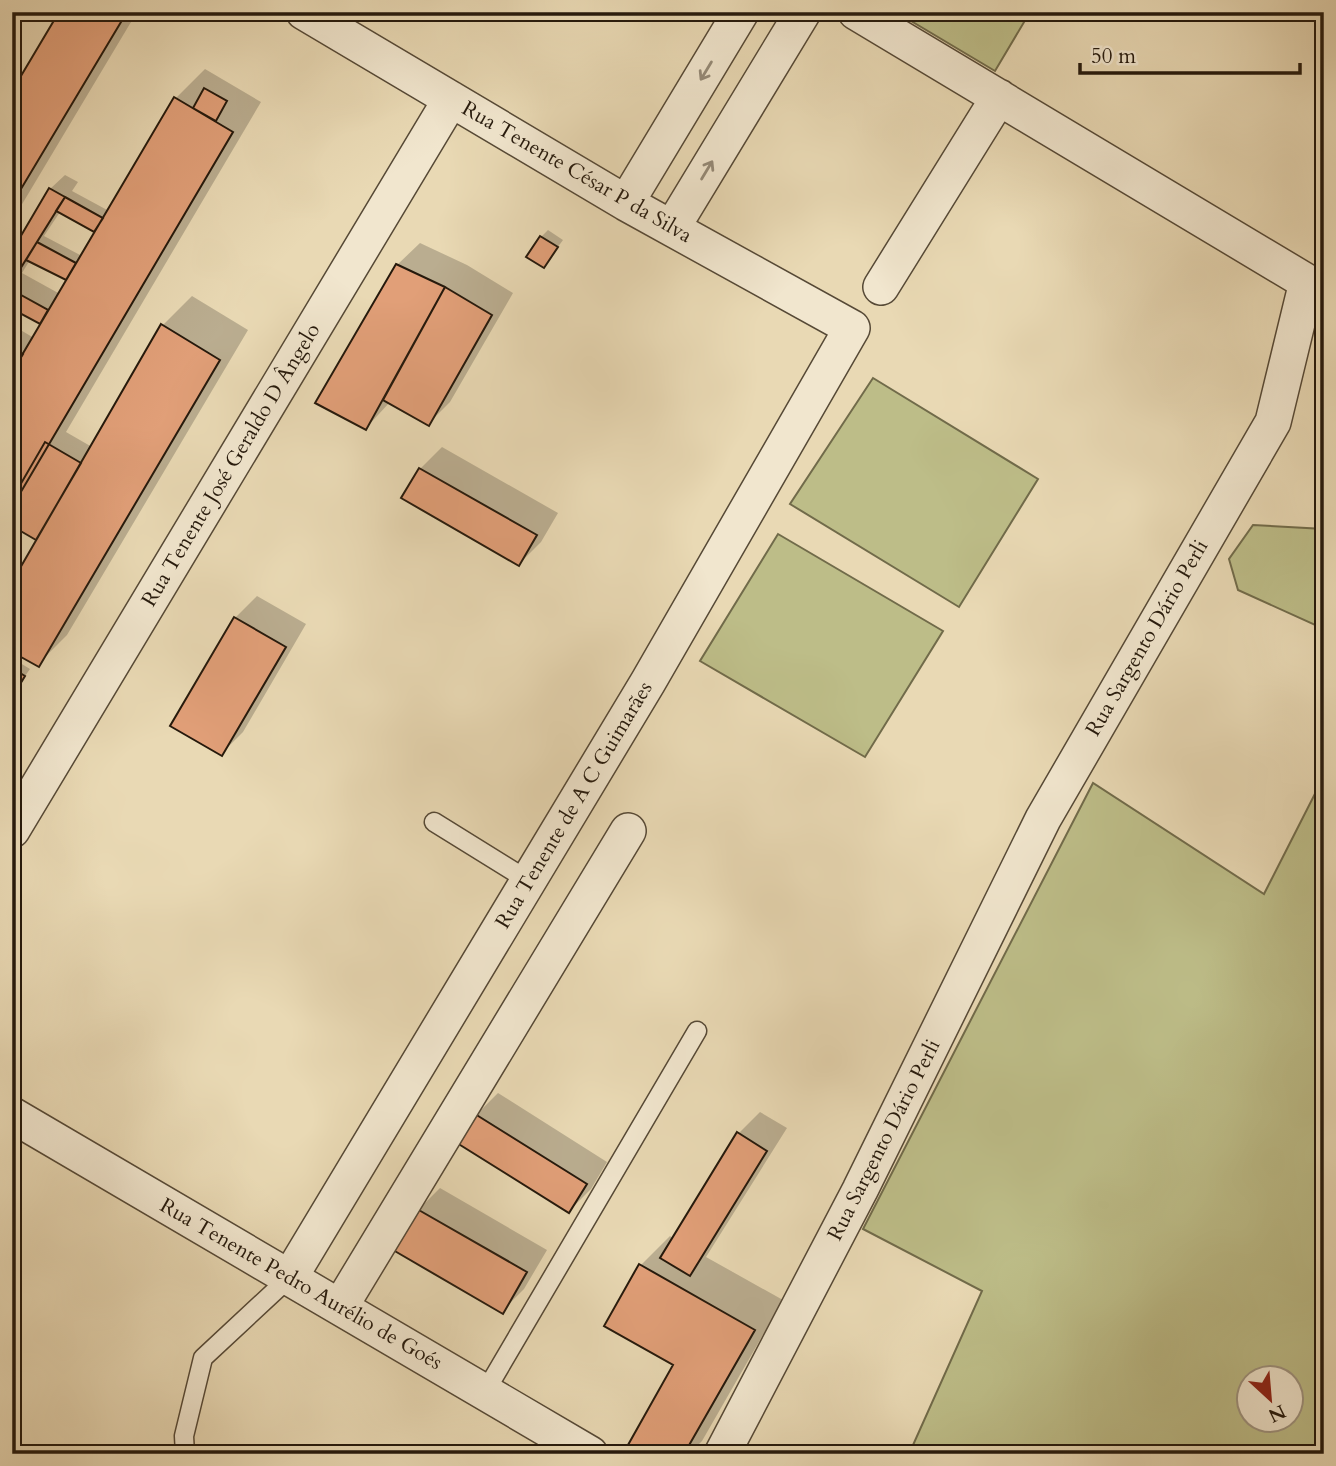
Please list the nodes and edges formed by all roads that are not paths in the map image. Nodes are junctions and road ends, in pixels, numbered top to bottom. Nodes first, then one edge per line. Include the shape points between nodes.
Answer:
1 (304, 12) edge
2 (741, 12) edge
3 (803, 12) edge
4 (856, 12) edge
5 (999, 97) junction
6 (451, 99) junction
7 (626, 203) junction
8 (672, 228) junction
9 (881, 287) dead end
10 (852, 328) joint
11 (434, 822) dead end
12 (12, 830) edge
13 (628, 831) dead end
14 (528, 881) junction
15 (697, 1031) dead end
16 (12, 1115) edge
17 (290, 1278) junction
18 (340, 1307) junction
19 (485, 1392) junction
20 (185, 1454) edge
21 (590, 1454) edge
22 (722, 1454) edge

1 - 6 street, Rua Tenente César P da Silva
2 -> 7 street
8 -> 3 street
4 - 5 street, Rua Sargento Dário Perli
5 - 9 street
5 - 22 street, Rua Sargento Dário Perli via 1307,282 1273,422 1043,819 860,1190
6 - 7 street, Rua Tenente César P da Silva
6 - 12 street, Rua Tenente José Geraldo D Ângelo
7 - 8 street, Rua Tenente César P da Silva
8 - 10 street, Rua Tenente César P da Silva
10 - 14 street, Rua Tenente de A C Guimarães
11 - 14 lane
13 - 18 street
14 - 17 street, Rua Tenente de A C Guimarães
15 - 19 lane
16 - 17 street, Rua Tenente Pedro Aurélio de Goés
17 - 18 street, Rua Tenente Pedro Aurélio de Goés
17 - 20 lane via 203,1358 184,1436
18 - 19 street, Rua Tenente Pedro Aurélio de Goés
19 - 21 street, Rua Tenente Pedro Aurélio de Goés

